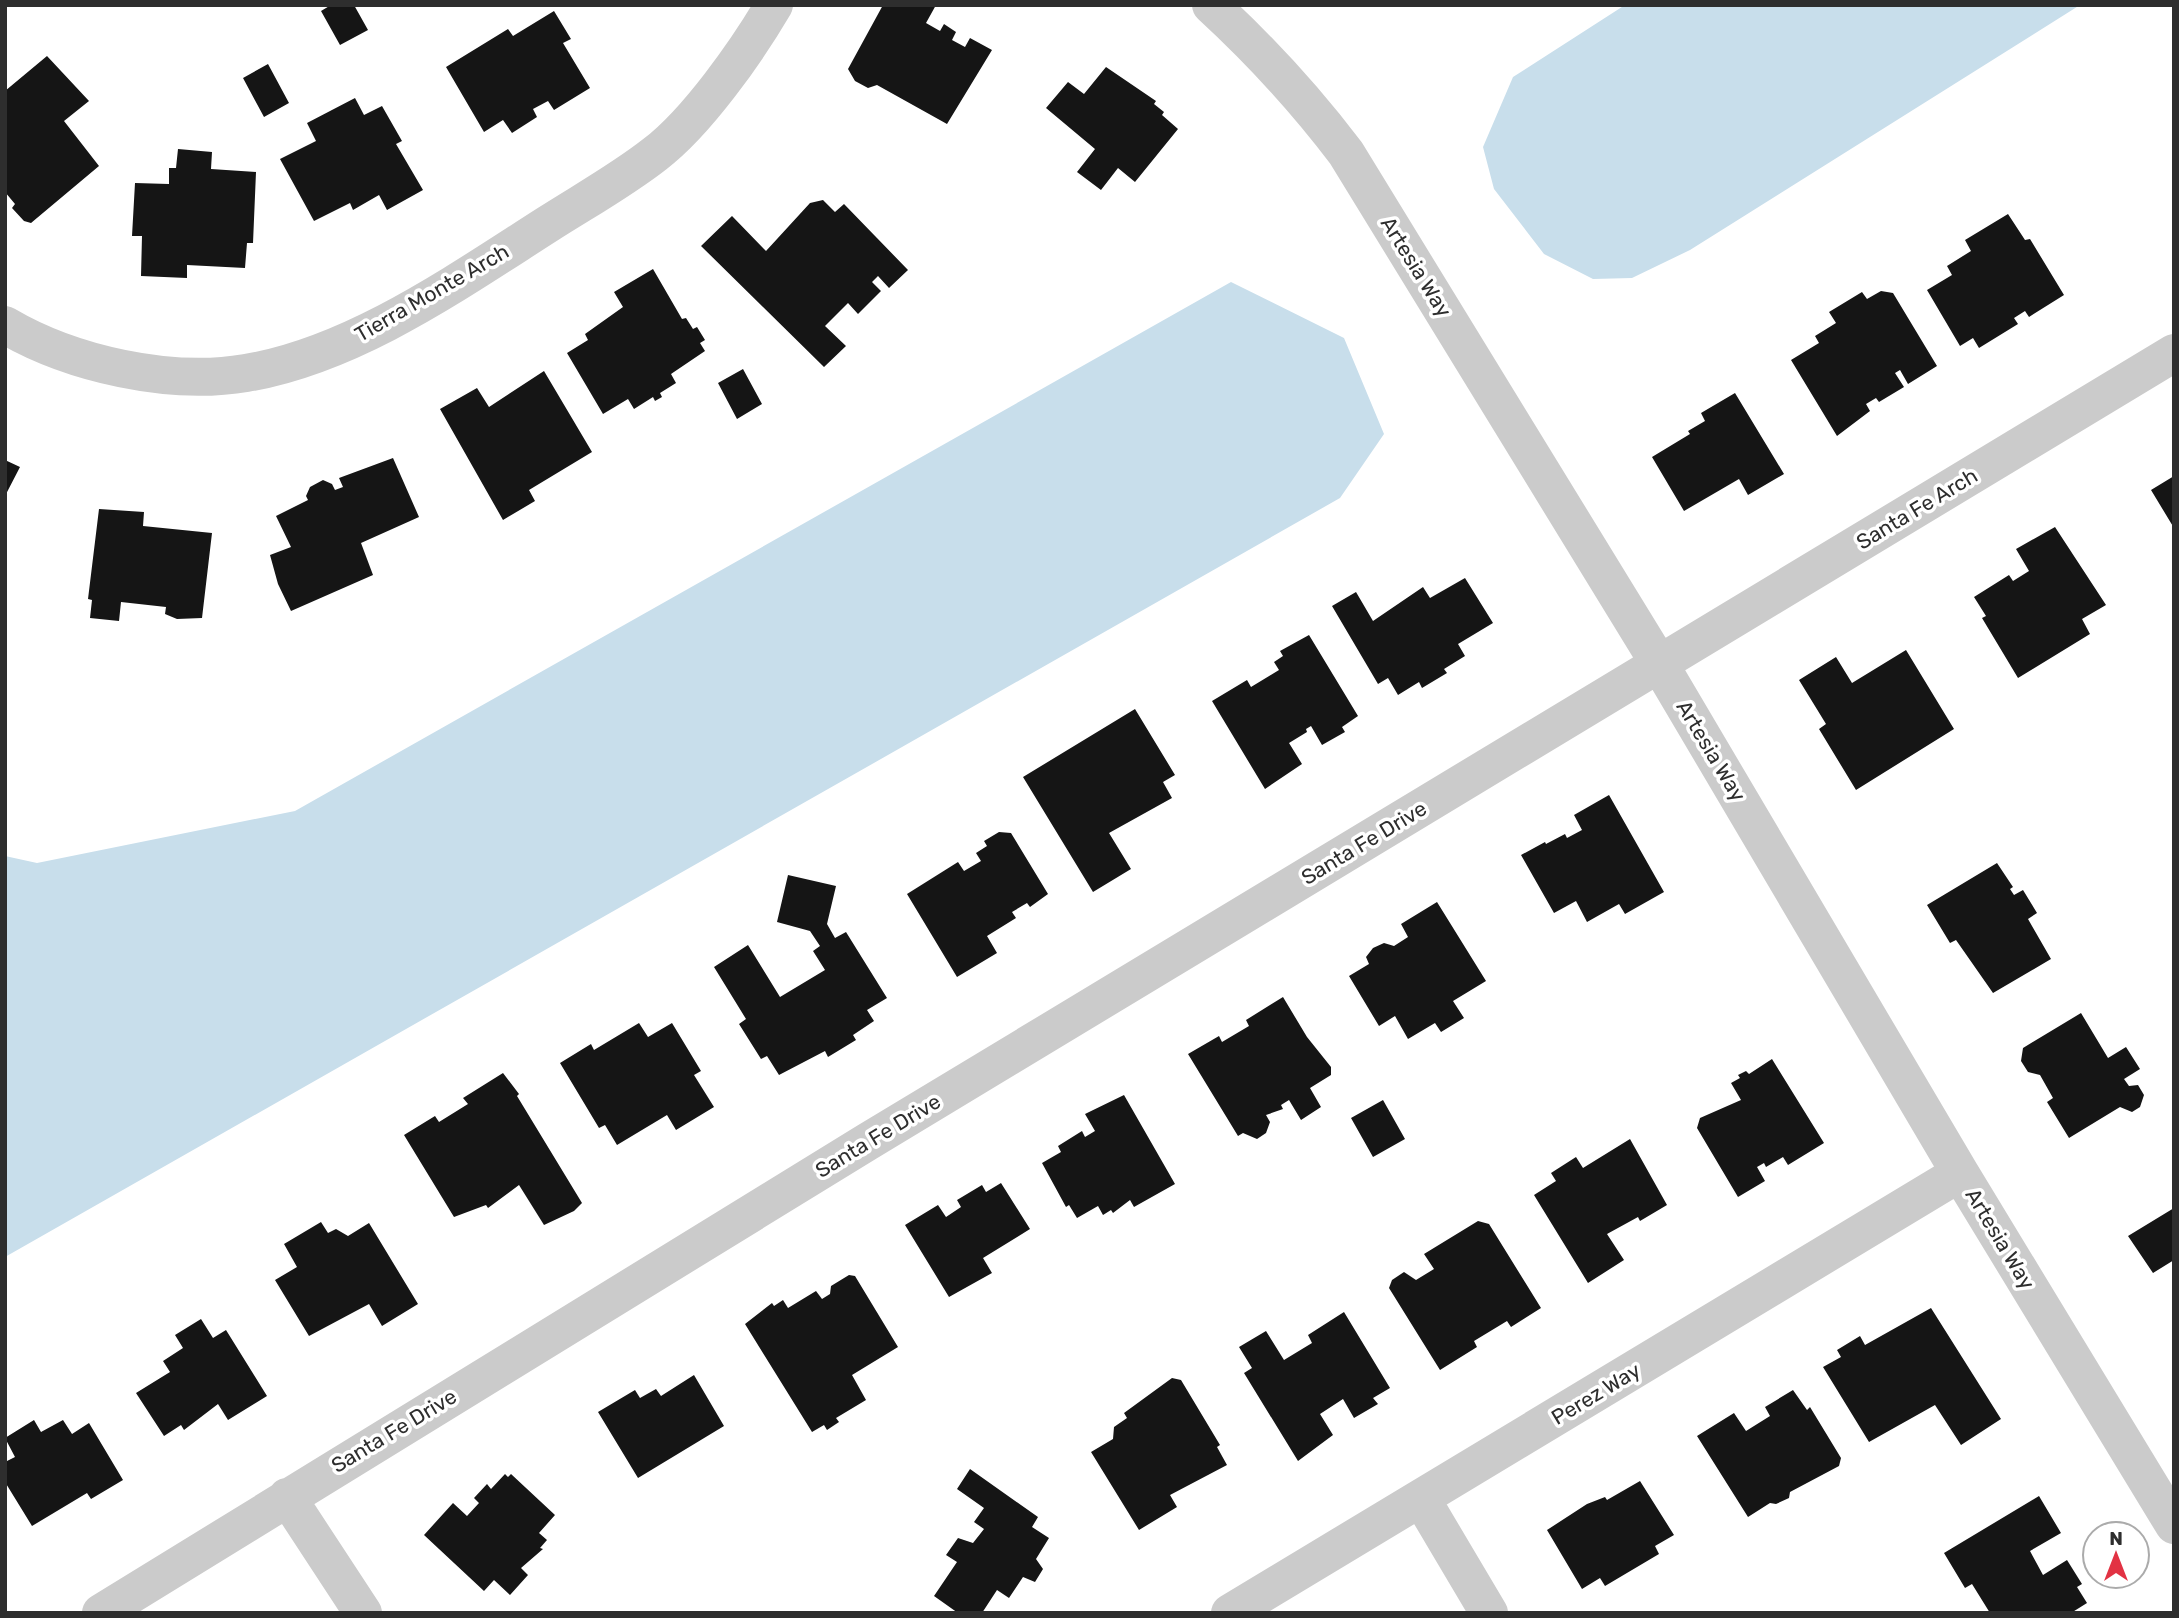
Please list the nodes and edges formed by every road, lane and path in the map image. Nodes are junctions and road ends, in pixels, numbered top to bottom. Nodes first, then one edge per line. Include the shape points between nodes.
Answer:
1 (774, 5) edge
2 (1211, 5) edge
3 (5, 325) edge
4 (2174, 354) edge
5 (1660, 665) junction
6 (1960, 1172) junction
7 (287, 1496) junction
8 (1422, 1500) junction
9 (2174, 1525) edge
10 (101, 1613) edge
11 (363, 1613) edge
12 (1230, 1613) edge
13 (1489, 1613) edge

1 - 3 street, Tierra Monte Arch via 705,103 657,153 480,268 357,338 303,359 244,373 172,375 96,362 33,342
2 - 5 street, Artesia Way via 1303,97 1346,153
4 - 5 street, Santa Fe Arch
5 - 6 street, Artesia Way
5 - 7 street, Santa Fe Drive
6 - 8 street, Perez Way
6 - 9 street, Artesia Way
7 - 10 street, Santa Fe Drive
7 - 11 street
8 - 12 street, Perez Way
8 - 13 street

